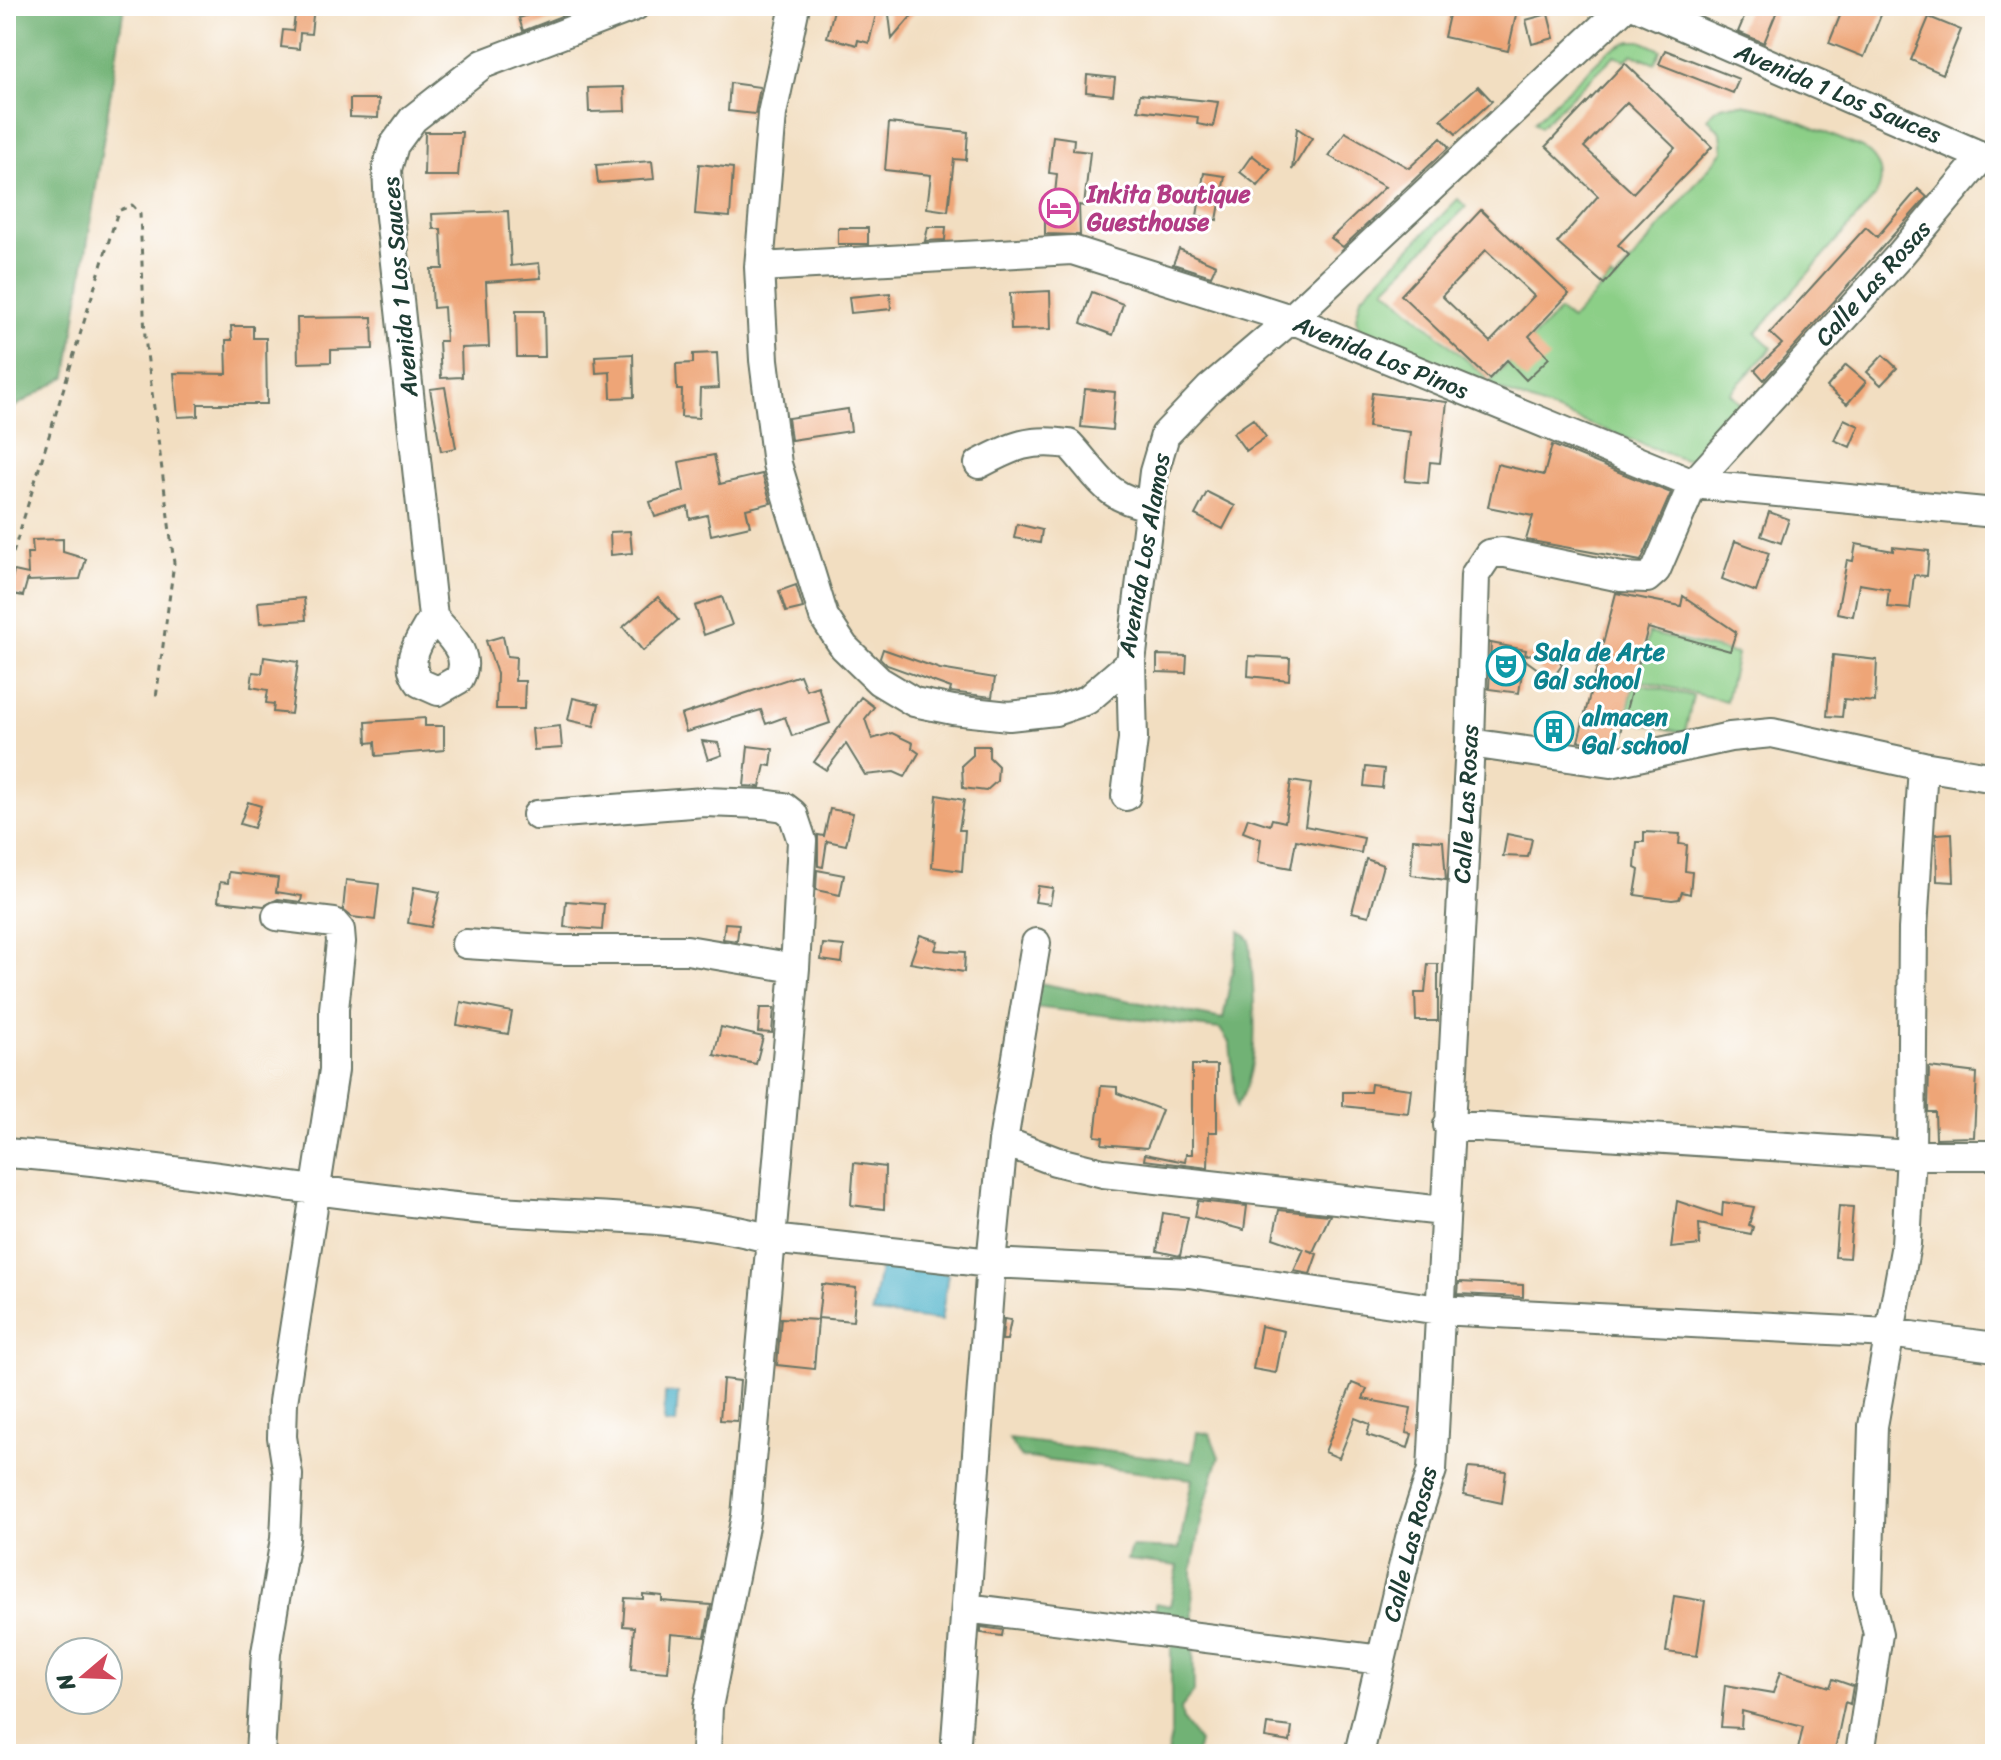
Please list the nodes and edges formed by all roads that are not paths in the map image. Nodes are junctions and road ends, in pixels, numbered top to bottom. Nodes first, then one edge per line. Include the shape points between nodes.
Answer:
1 (635, 6) edge
2 (795, 6) edge
3 (1625, 6) edge
4 (1637, 6) edge
5 (1989, 159) edge
6 (759, 267) junction
7 (1291, 319) junction
8 (979, 464) dead end
9 (1693, 484) junction
10 (1150, 506) junction
11 (1995, 513) edge
12 (433, 617) dead end
13 (1131, 662) junction
14 (1470, 743) junction
15 (1923, 766) junction
16 (1995, 778) edge
17 (1126, 796) dead end
18 (537, 815) dead end
19 (277, 916) dead end
20 (1036, 943) dead end
21 (466, 944) dead end
22 (795, 968) junction
23 (1448, 1125) junction
24 (1003, 1141) junction
25 (6, 1153) edge
26 (1911, 1155) junction
27 (1995, 1155) edge
28 (317, 1192) junction
29 (1443, 1211) junction
30 (771, 1239) junction
31 (991, 1263) junction
32 (1439, 1310) junction
33 (1889, 1333) junction
34 (1995, 1347) edge
35 (966, 1608) junction
36 (1381, 1660) junction
37 (260, 1754) edge
38 (706, 1754) edge
39 (955, 1754) edge
40 (1359, 1754) edge
41 (1860, 1754) edge

1 - 12 street, Avenida 1 Los Sauces via 483,64 413,119 394,145 387,169 389,207
2 - 6 street, Avenida Los Alamos via 772,114
3 - 7 street, Avenida Los Alamos
4 - 5 street, Avenida 1 Los Sauces
5 - 9 street, Calle Las Rosas
6 - 7 street, Avenida Los Pinos via 1072,250
6 - 13 street, Avenida Los Alamos via 777,464 824,617 844,647 879,681 914,702 1009,716 1055,711 1087,700
7 - 9 street, Avenida Los Pinos
7 - 10 street, Avenida Los Alamos via 1209,389 1165,435
8 - 10 street via 1039,439 1069,444 1122,501
9 - 11 street, Avenida Los Pinos
9 - 14 street, Calle Las Rosas via 1656,570 1647,578 1501,552 1483,560 1475,575
10 - 13 street, Avenida Los Alamos
13 - 17 street via 1133,739
14 - 15 street via 1610,763 1772,733
14 - 23 street, Calle Las Rosas
15 - 16 street
15 - 26 street via 1913,929
18 - 22 street via 704,802 784,807 793,814 802,841
19 - 28 street via 325,921 340,930 334,1070
20 - 24 street
21 - 22 street via 687,950
22 - 30 street
23 - 26 street
23 - 29 street, Calle Las Rosas
24 - 29 street via 1103,1173
24 - 31 street
25 - 28 street
26 - 27 street
26 - 33 street via 1906,1244
28 - 30 street via 736,1229
28 - 37 street via 283,1402 285,1539 266,1653
29 - 32 street, Calle Las Rosas
30 - 31 street
30 - 38 street via 746,1516 708,1707
31 - 32 street via 1189,1273
31 - 35 street
32 - 33 street
32 - 36 street, Calle Las Rosas via 1432,1470
33 - 34 street
33 - 41 street via 1873,1426 1868,1592 1878,1634
35 - 36 street
35 - 39 street
36 - 40 street, Calle Las Rosas

